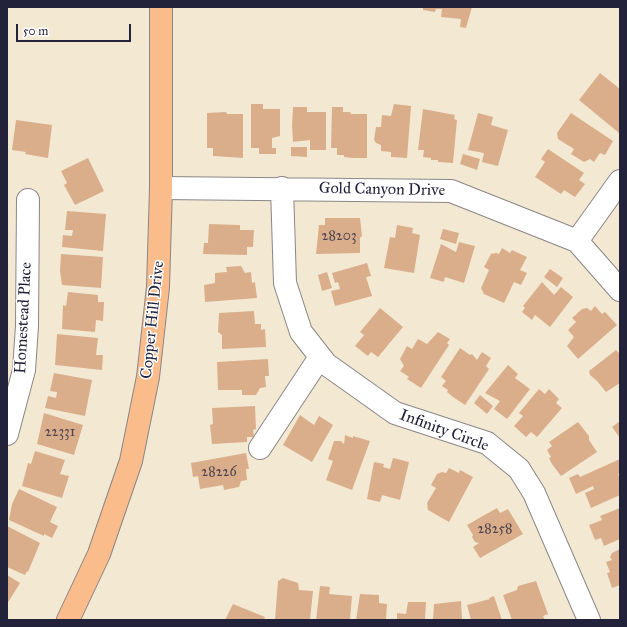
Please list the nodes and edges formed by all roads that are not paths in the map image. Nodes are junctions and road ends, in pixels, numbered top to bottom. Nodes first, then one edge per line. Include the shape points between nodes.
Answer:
1 (161, 7) edge
2 (620, 180) edge
3 (161, 188) junction
4 (282, 188) junction
5 (28, 200) dead end
6 (577, 241) junction
7 (620, 290) edge
8 (320, 358) junction
9 (7, 434) edge
10 (260, 448) dead end
11 (68, 620) edge
12 (589, 620) edge

1 - 3 main road, Copper Hill Drive
2 - 6 street
3 - 4 street, Gold Canyon Drive
3 - 11 main road, Copper Hill Drive via 158,287 148,377 131,461 99,554
4 - 6 street, Gold Canyon Drive via 451,191
4 - 8 street, Infinity Circle via 286,284 301,332
5 - 9 street, Homestead Place via 24,370
6 - 7 street, Gold Canyon Drive
8 - 10 street
8 - 12 street, Infinity Circle via 395,413 487,443 519,469 534,493

